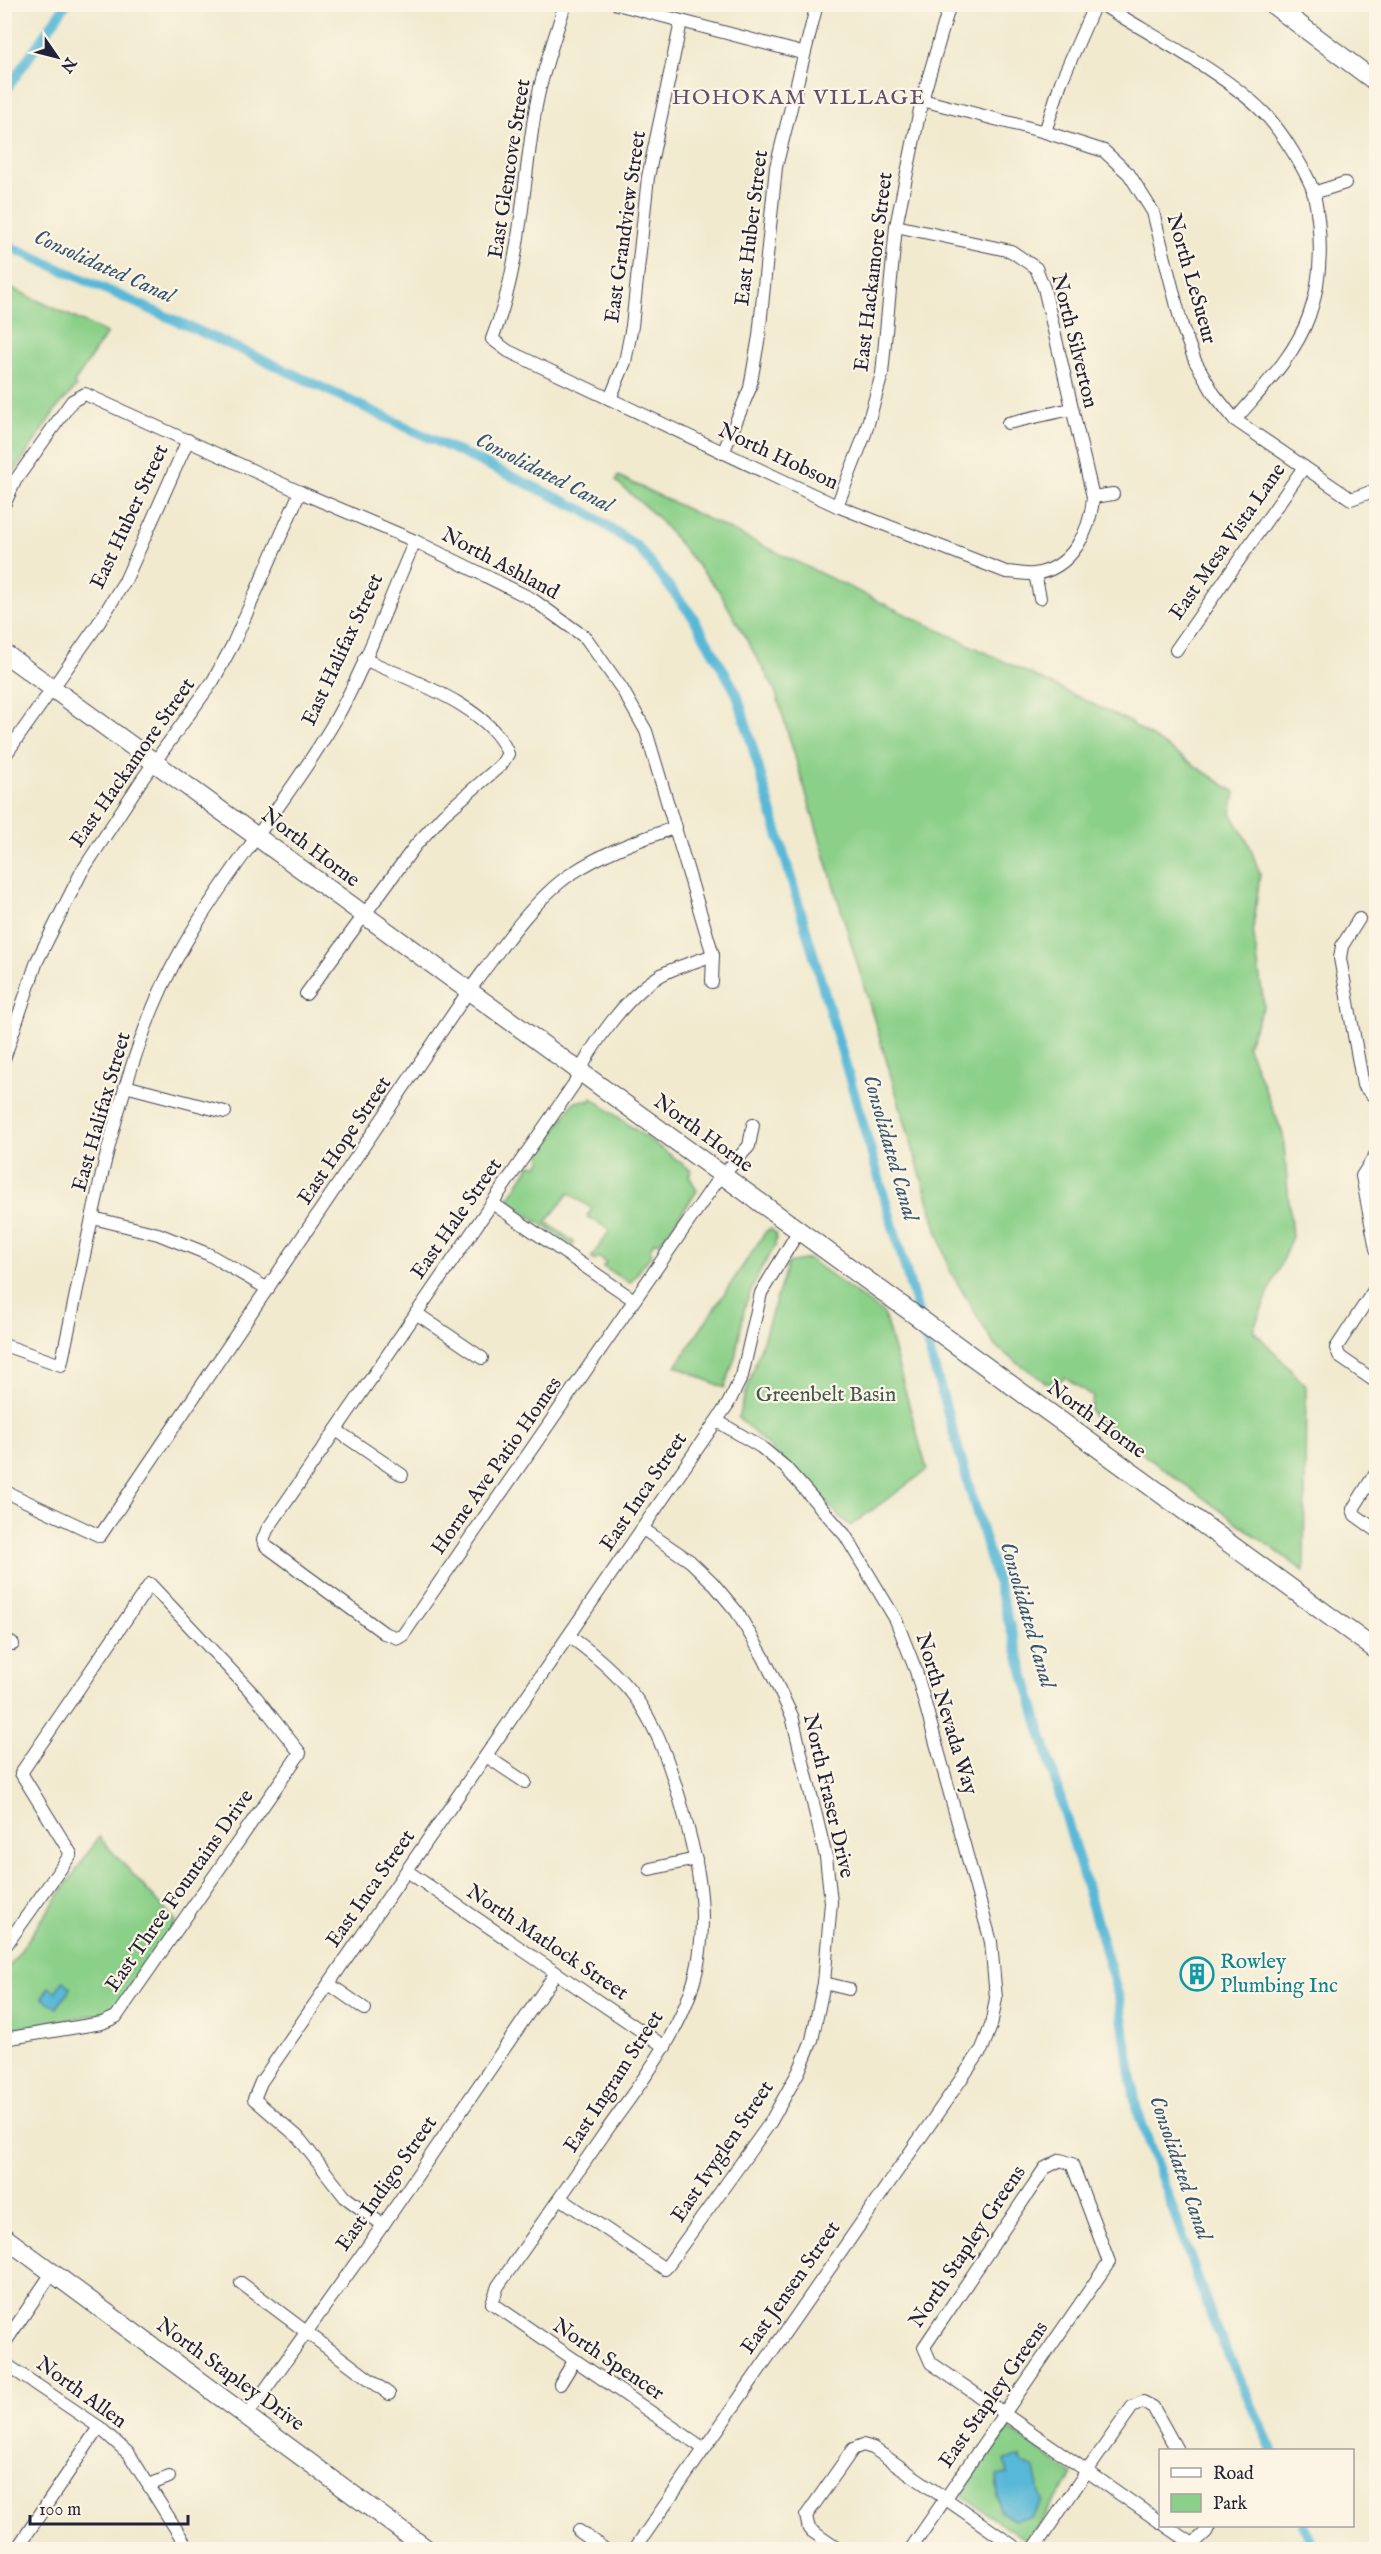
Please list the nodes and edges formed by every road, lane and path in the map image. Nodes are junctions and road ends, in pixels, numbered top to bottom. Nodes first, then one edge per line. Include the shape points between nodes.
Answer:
1 (565, 4) edge
2 (617, 4) edge
3 (817, 4) edge
4 (950, 4) edge
5 (1095, 4) edge
6 (1101, 4) edge
7 (1272, 4) edge
8 (681, 22) junction
9 (802, 53) junction
10 (1377, 82) edge
11 (922, 100) junction
12 (1045, 132) junction
13 (1346, 183) dead end
14 (1313, 193) junction
15 (896, 226) junction
16 (492, 339) joint
17 (610, 399) junction
18 (1071, 409) junction
19 (1235, 420) junction
20 (1008, 423) dead end
21 (188, 440) junction
22 (723, 453) junction
23 (1304, 466) junction
24 (1377, 490) edge
25 (300, 492) junction
26 (1113, 494) dead end
27 (1094, 497) junction
28 (4, 505) edge
29 (837, 506) junction
30 (415, 541) junction
31 (1035, 574) junction
32 (1040, 598) dead end
33 (1176, 650) dead end
34 (4, 653) edge
35 (364, 659) junction
36 (52, 688) junction
37 (4, 757) edge
38 (155, 762) junction
39 (676, 827) junction
40 (255, 835) junction
41 (362, 915) junction
42 (1359, 919) dead end
43 (713, 956) junction
44 (712, 982) dead end
45 (468, 992) junction
46 (306, 994) dead end
47 (4, 1059) edge
48 (579, 1071) junction
49 (125, 1086) junction
50 (1377, 1099) edge
51 (225, 1112) dead end
52 (753, 1125) dead end
53 (1377, 1154) edge
54 (724, 1177) junction
55 (492, 1203) junction
56 (93, 1218) junction
57 (798, 1232) junction
58 (1377, 1249) edge
59 (1377, 1287) edge
60 (268, 1289) junction
61 (634, 1300) junction
62 (416, 1313) junction
63 (4, 1345) edge
64 (482, 1358) dead end
65 (1377, 1382) edge
66 (717, 1420) junction
67 (336, 1430) junction
68 (1377, 1472) edge
69 (402, 1475) dead end
70 (4, 1491) edge
71 (643, 1529) junction
72 (1377, 1530) edge
73 (263, 1540) joint
74 (569, 1636) junction
75 (1377, 1650) edge
76 (486, 1756) junction
77 (525, 1782) dead end
78 (696, 1859) junction
79 (650, 1869) dead end
80 (406, 1871) junction
81 (4, 1948) edge
82 (556, 1974) junction
83 (824, 1983) junction
84 (329, 1984) junction
85 (849, 1989) dead end
86 (365, 2009) dead end
87 (4, 2039) edge
88 (665, 2047) junction
89 (982, 2049) joint
90 (560, 2198) junction
91 (383, 2225) junction
92 (4, 2237) edge
93 (1109, 2262) joint
94 (52, 2273) junction
95 (241, 2283) dead end
96 (492, 2303) joint
97 (306, 2334) junction
98 (5, 2342) edge
99 (574, 2361) junction
100 (4, 2363) edge
101 (560, 2384) dead end
102 (388, 2394) dead end
103 (247, 2415) junction
104 (1004, 2415) junction
105 (99, 2427) junction
106 (703, 2448) junction
107 (1176, 2449) edge
108 (1087, 2471) junction
109 (170, 2477) dead end
110 (149, 2485) junction
111 (945, 2499) junction
112 (1159, 2521) edge
113 (1168, 2527) edge
114 (1208, 2527) edge
115 (579, 2531) dead end
116 (16, 2550) edge
117 (189, 2550) edge
118 (428, 2550) edge
119 (606, 2550) edge
120 (634, 2550) edge
121 (840, 2550) edge
122 (910, 2550) edge
123 (1019, 2550) edge
124 (1033, 2550) edge

1 - 16 street, East Glencove Street via 536,103 516,258 507,304
2 - 8 street
3 - 9 street, East Huber Street
4 - 11 street, East Hackamore Street
5 - 12 street via 1061,82
6 - 14 street via 1192,60 1252,103 1287,142
7 - 10 street
8 - 9 street
8 - 17 street, East Grandview Street via 648,177 632,326 625,362
9 - 22 street, East Huber Street via 776,167 750,388
11 - 12 street, North LeSueur
11 - 15 street, East Hackamore Street
12 - 19 street, North LeSueur via 1104,151 1129,174 1153,212 1182,326 1195,361
13 - 14 street
14 - 19 street via 1321,259 1309,316 1280,368
15 - 18 street, North Silverton via 1011,251 1036,268
15 - 29 street, East Hackamore Street via 882,374 865,434
16 - 17 street, North Hobson via 508,351
17 - 22 street, North Hobson
18 - 20 street
18 - 27 street, North Silverton
19 - 23 street, North LeSueur
21 - 25 street, North Ashland
21 - 28 street, North Ashland via 85,394 72,401 15,481
21 - 36 street, East Huber Street via 126,579
22 - 29 street, North Hobson
23 - 24 street, East Mesa Vista Lane via 1352,499
23 - 33 street, East Mesa Vista Lane
25 - 30 street, North Ashland
25 - 38 street, East Hackamore Street via 218,672
26 - 27 street
27 - 31 street, North Silverton via 1092,519 1080,544 1061,563
29 - 31 street, North Hobson via 1006,572
30 - 35 street, East Halifax Street
30 - 39 street, North Ashland via 532,599 586,638 646,731
31 - 32 street
34 - 36 street, North Horne
35 - 40 street, East Halifax Street via 334,722
35 - 41 street via 447,696 484,722 508,754 501,765 436,823
36 - 37 street, East Huber Street
36 - 38 street, North Horne
38 - 40 street, North Horne
38 - 47 street, East Hackamore Street via 81,873 55,924
39 - 43 street, North Ashland
39 - 45 street, East Hope Street via 620,847 569,875 523,919
40 - 41 street, North Horne
40 - 49 street, East Halifax Street via 194,926 153,1007
41 - 45 street, North Horne
41 - 46 street
42 - 50 street via 1342,946 1340,958 1363,1085
43 - 44 street, North Ashland
43 - 48 street, East Hale Street via 667,972 627,1002
45 - 48 street, North Horne
45 - 60 street, East Hope Street
48 - 54 street, North Horne
48 - 55 street, East Hale Street
49 - 51 street
49 - 56 street, East Halifax Street
52 - 54 street, Horne Ave Patio Homes via 749,1146
53 - 58 street via 1362,1176
54 - 57 street, North Horne
54 - 61 street, Horne Ave Patio Homes via 714,1185
55 - 61 street
55 - 62 street, East Hale Street
56 - 60 street via 158,1234 188,1246
56 - 63 street, East Halifax Street via 61,1365
57 - 66 street, East Inca Street via 761,1293 742,1376
57 - 75 street, North Horne
59 - 65 street via 1336,1348 1340,1357
60 - 70 street, East Hope Street via 100,1536
61 - 73 street, Horne Ave Patio Homes via 415,1620 398,1638 384,1633 280,1558
62 - 64 street
62 - 67 street, East Hale Street
66 - 71 street, East Inca Street
66 - 89 street, North Nevada Way via 761,1447 791,1474 845,1535 896,1620 916,1671 992,1942 996,1998
67 - 69 street
67 - 73 street, East Hale Street
68 - 72 street via 1353,1509 1355,1515
71 - 74 street, East Inca Street
71 - 83 street, North Fraser Drive via 690,1561 737,1612 792,1716 826,1857 831,1902
74 - 76 street, East Inca Street
74 - 78 street, East Ingram Street via 615,1672 653,1723
76 - 77 street
76 - 80 street, East Inca Street
78 - 79 street
78 - 88 street, East Ingram Street via 703,1898 700,1953 690,1992
80 - 82 street, North Matlock Street
80 - 84 street, East Inca Street
81 - 87 street, East Three Fountains Drive via 71,1854 21,1773 150,1584 256,1696 300,1753 116,2017 102,2023
82 - 88 street, North Matlock Street
82 - 91 street, East Indigo Street
83 - 85 street
83 - 90 street, East Ivyglen Street via 812,2040 787,2095 665,2269
84 - 86 street
84 - 91 street, East Inca Street via 261,2082 254,2099 298,2137 345,2197
88 - 90 street, East Ingram Street
89 - 106 street, East Jensen Street
90 - 96 street, East Ingram Street via 498,2286
91 - 97 street, East Indigo Street
92 - 94 street, North Stapley Drive
93 - 104 street, East Stapley Greens
93 - 104 street, North Stapley Greens via 1071,2164 1061,2160 1045,2168 924,2347 931,2363
94 - 98 street
94 - 103 street, North Stapley Drive
95 - 97 street
96 - 99 street, North Spencer
97 - 102 street
97 - 103 street, East Indigo Street
99 - 101 street
99 - 106 street, North Spencer
100 - 105 street, North Allen
103 - 118 street, North Stapley Drive
104 - 108 street, North Stapley Greens
104 - 111 street, East Stapley Greens
105 - 110 street, North Allen via 129,2454
105 - 116 street
106 - 120 street, East Jensen Street
107 - 108 street via 1153,2407 1143,2402 1132,2407
108 - 112 street
108 - 124 street
109 - 110 street
110 - 117 street, North Allen
111 - 121 street via 873,2448 863,2445 853,2449 806,2517 809,2529
111 - 122 street, East Stapley Greens
111 - 123 street
113 - 114 street via 1193,2544
115 - 119 street

